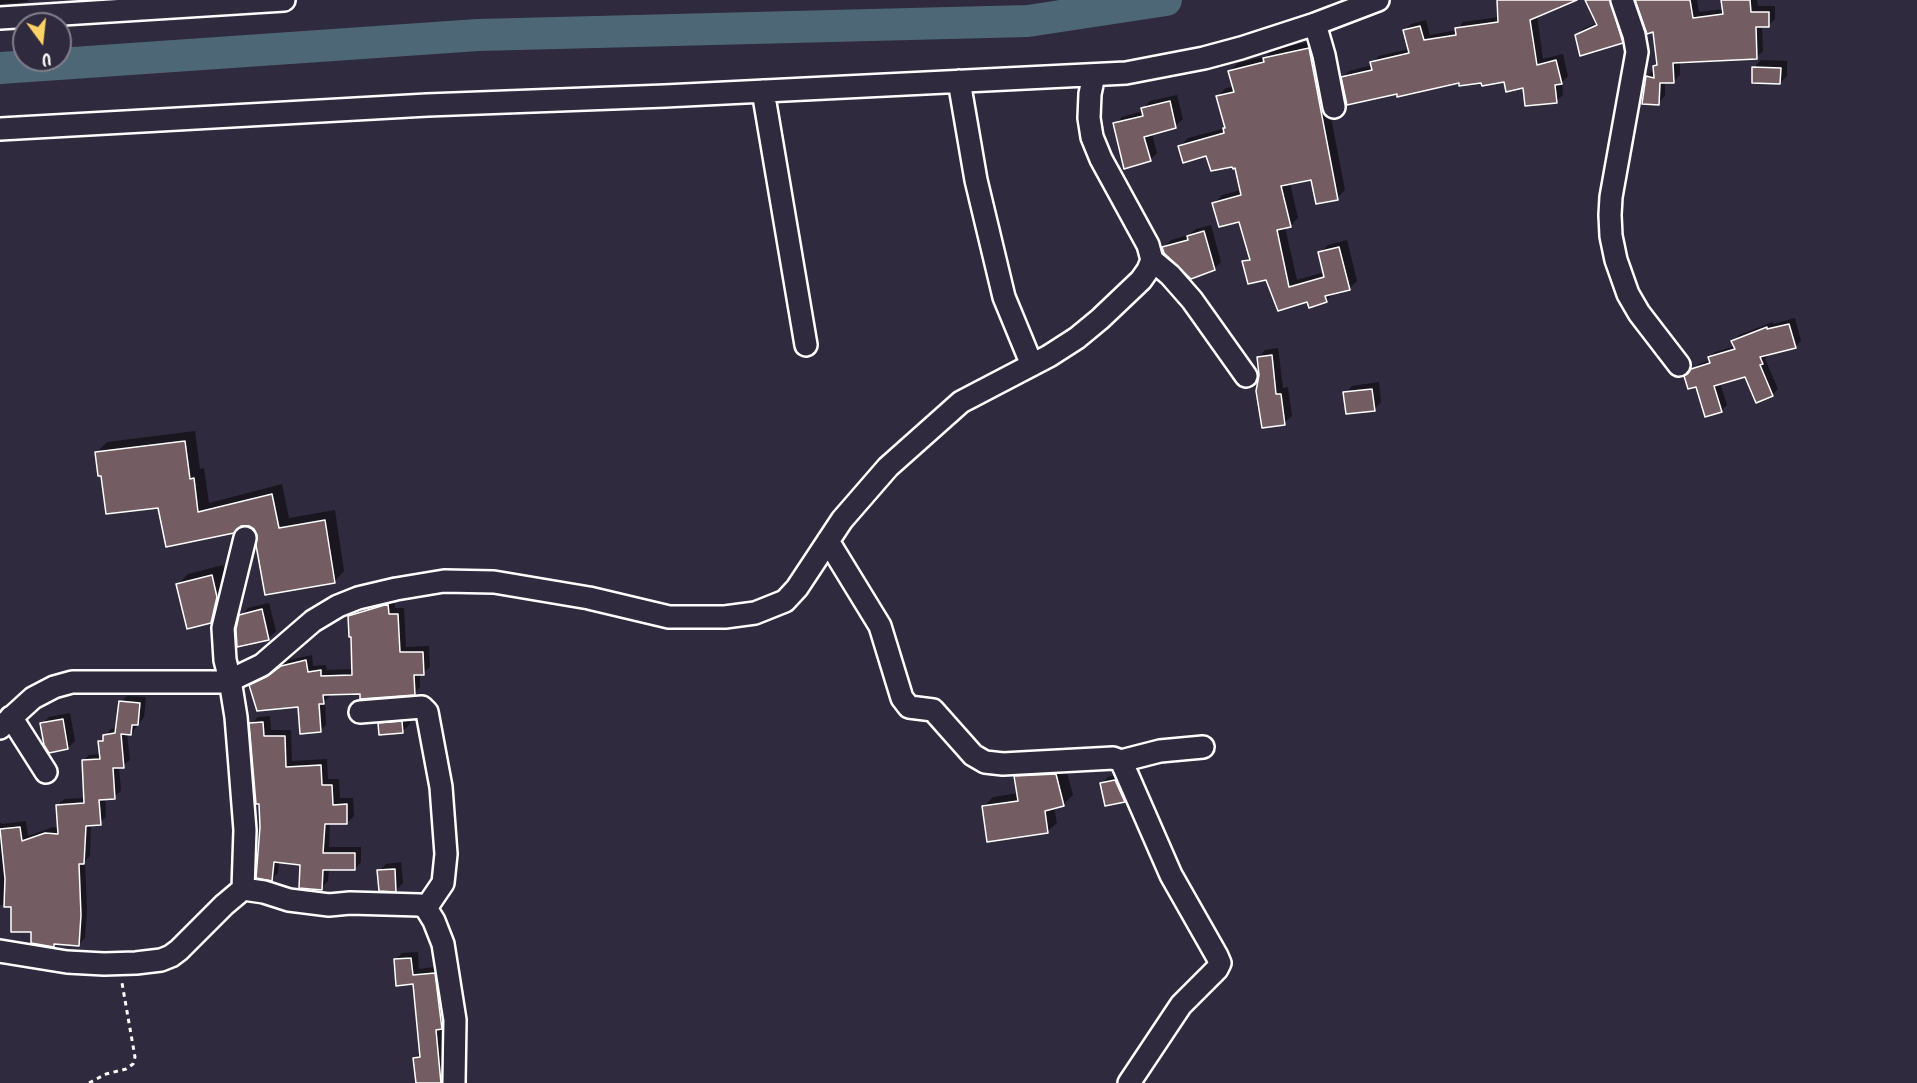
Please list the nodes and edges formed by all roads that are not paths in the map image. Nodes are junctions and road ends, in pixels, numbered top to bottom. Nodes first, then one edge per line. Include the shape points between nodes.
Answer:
1 (284, 0) edge
2 (1378, 0) edge
3 (1622, 0) edge
4 (0, 18) edge
5 (1315, 24) junction
6 (1094, 75) junction
7 (959, 81) junction
8 (763, 91) junction
9 (1334, 106) dead end
10 (0, 129) edge
11 (1152, 260) junction
12 (806, 345) dead end
13 (1032, 365) junction
14 (1679, 365) dead end
15 (1246, 376) dead end
16 (245, 538) dead end
17 (828, 541) junction
18 (228, 671) junction
19 (360, 712) dead end
20 (6, 722) edge
21 (1203, 747) dead end
22 (1121, 761) junction
23 (46, 772) dead end
24 (243, 889) junction
25 (426, 908) junction
26 (0, 951) edge
27 (454, 1083) edge
28 (1129, 1083) edge

1 - 4 street
2 - 5 street
3 - 14 street via 1637,52 1611,197 1611,236 1628,294
5 - 6 street via 1204,58
5 - 9 street
6 - 7 street
6 - 11 street via 1089,118 1092,137
7 - 8 street
7 - 13 street via 976,180 1004,297
8 - 10 street
8 - 12 street
11 - 13 street via 1141,280 1100,319
11 - 15 street via 1192,300
13 - 17 street via 960,402 888,467
16 - 18 street via 223,628
17 - 18 street via 785,601 755,613 669,617 539,589 494,582 444,581 396,589 338,606 313,621 262,665
17 - 22 street via 880,626 902,698 909,707 936,712 973,755 985,762 1113,758
18 - 20 street via 208,682 72,682 33,698
18 - 24 street via 236,717 244,830
19 - 25 street via 422,707 427,712 441,787 446,854 443,883
20 - 23 street
21 - 22 street via 1160,751
22 - 28 street via 1171,875 1220,963 1181,1005
24 - 25 street via 329,905 411,904
24 - 26 street via 171,956 161,960 119,964 67,962
25 - 27 street via 444,944 452,994

